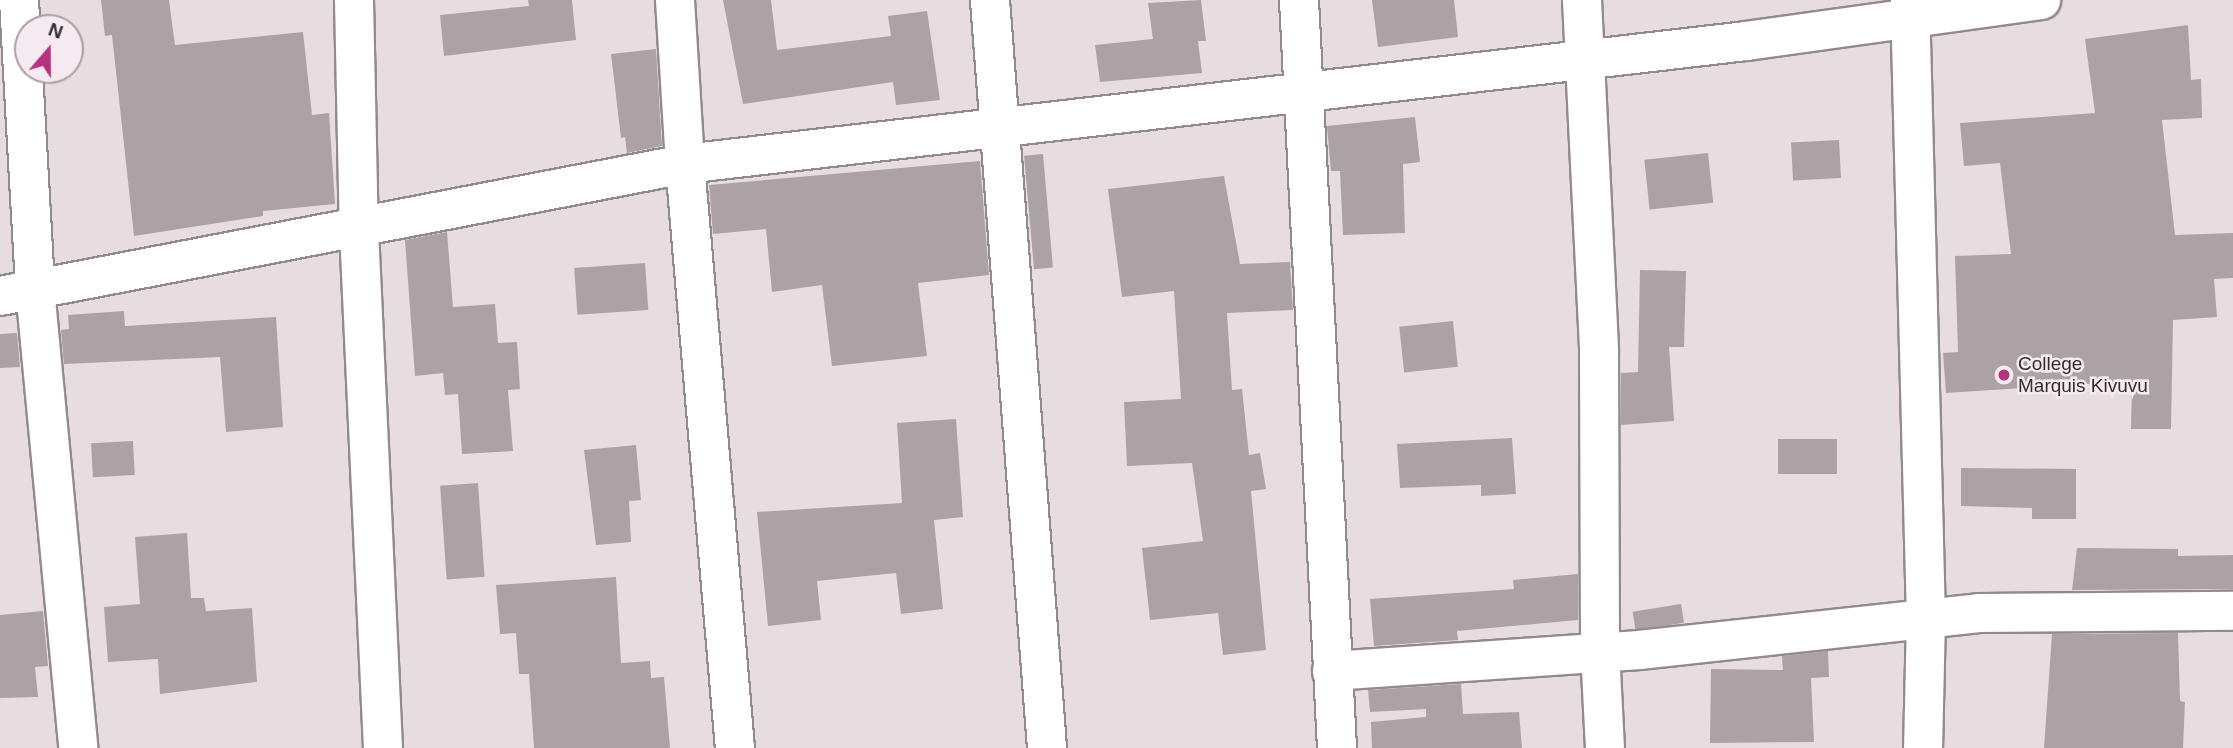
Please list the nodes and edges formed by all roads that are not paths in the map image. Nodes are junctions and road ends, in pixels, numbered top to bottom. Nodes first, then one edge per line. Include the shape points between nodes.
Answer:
1 (19, 0) edge
2 (354, 0) edge
3 (675, 0) edge
4 (990, 0) edge
5 (1299, 0) edge
6 (1582, 0) edge
7 (2041, 0) edge
8 (1911, 10) edge
9 (1583, 60) junction
10 (1303, 93) junction
11 (1000, 129) junction
12 (685, 164) junction
13 (359, 230) junction
14 (18, 292) edge
15 (2233, 611) edge
16 (1926, 618) junction
17 (1600, 650) junction
18 (1332, 671) junction
19 (78, 748) edge
20 (383, 748) edge
21 (735, 748) edge
22 (1047, 748) edge
23 (1337, 748) edge
24 (1605, 748) edge
25 (1923, 748) edge

1 - 14 street
2 - 13 street
3 - 12 street
4 - 11 street
5 - 10 street
6 - 9 street
7 - 8 street
8 - 9 street
8 - 16 street
9 - 10 street via 1450,72
9 - 17 street via 1599,352
10 - 11 street
10 - 18 street
11 - 12 street
11 - 22 street
12 - 13 street
12 - 21 street
13 - 14 street
13 - 20 street
14 - 19 street
15 - 16 street via 1979,613
16 - 17 street
16 - 25 street
17 - 18 street
17 - 24 street
18 - 23 street

